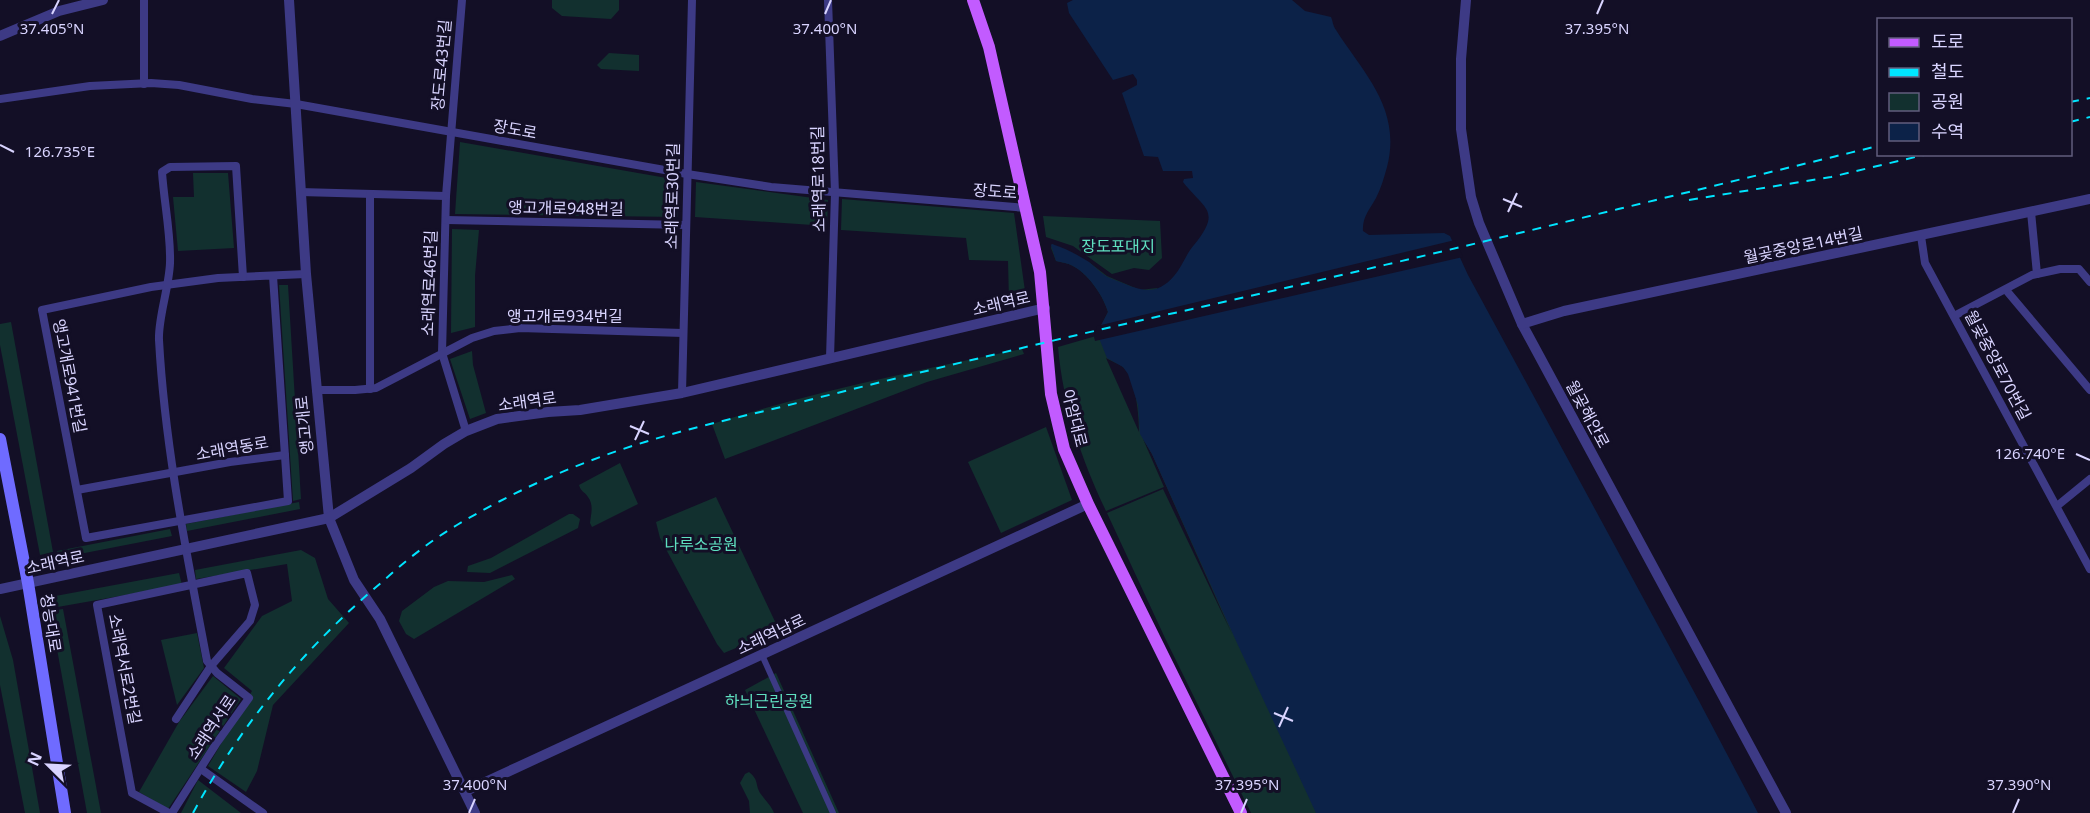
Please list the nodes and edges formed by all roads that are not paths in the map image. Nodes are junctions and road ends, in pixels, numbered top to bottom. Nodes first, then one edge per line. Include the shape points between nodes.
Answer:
1 (103, 0) edge
2 (144, 0) edge
3 (289, 0) edge
4 (462, 0) edge
5 (692, 0) edge
6 (828, 0) edge
7 (974, 0) edge
8 (1466, 0) edge
9 (0, 36) edge
10 (144, 84) junction
11 (0, 99) edge
12 (296, 104) junction
13 (450, 132) junction
14 (687, 174) junction
15 (300, 192) junction
16 (370, 194) junction
17 (835, 194) junction
18 (446, 196) junction
19 (2090, 199) edge
20 (1026, 208) junction
21 (2031, 212) junction
22 (446, 220) junction
23 (686, 225) junction
24 (1921, 236) junction
25 (306, 274) junction
26 (2037, 274) junction
27 (273, 276) junction
28 (243, 277) junction
29 (2090, 282) edge
30 (169, 284) junction
31 (2006, 290) junction
32 (1045, 308) junction
33 (1954, 316) junction
34 (1522, 324) junction
35 (684, 333) junction
36 (441, 353) junction
37 (830, 358) junction
38 (370, 389) junction
39 (316, 390) junction
40 (2090, 390) edge
41 (682, 393) junction
42 (466, 431) junction
43 (0, 440) edge
44 (285, 455) junction
45 (174, 474) junction
46 (2090, 479) edge
47 (77, 490) junction
48 (1088, 504) junction
49 (2057, 506) junction
50 (329, 518) junction
51 (181, 521) junction
52 (86, 538) joint
53 (186, 549) junction
54 (2090, 569) edge
55 (28, 583) junction
56 (192, 585) junction
57 (0, 588) edge
58 (762, 655) junction
59 (211, 666) junction
60 (176, 718) dead end
61 (201, 769) junction
62 (466, 792) junction
63 (65, 813) edge
64 (170, 813) edge
65 (263, 813) edge
66 (475, 813) edge
67 (833, 813) edge
68 (1241, 813) edge
69 (1786, 813) edge

1 - 9 street via 59,11
2 - 10 street
3 - 12 street, 앵고개로
4 - 13 street, 장도로43번길
5 - 14 street, 소래역로30번길
6 - 17 street, 소래역로18번길
7 - 20 main road, 아암대로 via 989,47
8 - 34 street, 월곶해안로 via 1461,129 1471,197
10 - 11 street, 장도로 via 90,86
10 - 12 street, 장도로 via 179,85
12 - 13 street, 장도로
12 - 15 street, 앵고개로
13 - 14 street, 장도로
13 - 18 street, 소래역로46번길
14 - 17 street, 장도로
14 - 23 street, 소래역로30번길
15 - 16 street
15 - 25 street, 앵고개로
16 - 18 street
16 - 38 street
17 - 20 street, 장도로
17 - 37 street, 소래역로18번길
18 - 22 street, 소래역로46번길
19 - 21 street, 월곶중앙로14번길
20 - 32 main road, 아암대로
21 - 24 street, 월곶중앙로14번길
21 - 26 street
22 - 23 street, 앵고개로948번길
22 - 36 street, 소래역로46번길
23 - 35 street, 소래역로30번길
24 - 33 street, 월곶중앙로70번길 via 1925,263
24 - 34 street, 월곶중앙로14번길 via 1564,311
25 - 27 street, 앵고개로941번길
25 - 39 street, 앵고개로
26 - 29 street via 2079,269
26 - 31 street
27 - 28 street, 앵고개로941번길
27 - 44 street
28 - 30 street, 앵고개로941번길
28 - 30 street via 236,166 170,167 162,172
30 - 45 street via 159,337
30 - 47 street, 앵고개로941번길 via 42,310
31 - 33 street
31 - 40 street
32 - 37 street, 소래역로
32 - 48 main road, 아암대로 via 1051,394 1064,449
33 - 49 street, 월곶중앙로70번길
34 - 69 street, 월곶해안로
35 - 36 street, 앵고개로934번길 via 520,328 494,331
35 - 41 street, 소래역로30번길
36 - 38 street, 앵고개로934번길
36 - 42 street, 소래역로46번길
37 - 41 street, 소래역로
38 - 39 street, 앵고개로934번길
39 - 50 street, 앵고개로
41 - 42 street, 소래역로 via 497,419
42 - 50 street, 소래역로
43 - 55 main road, 청능대로
44 - 45 street, 소래역동로
44 - 51 street, 소래역동로 via 288,501
45 - 47 street, 소래역동로
45 - 51 street
46 - 49 street
47 - 52 street, 앵고개로941번길
48 - 58 street, 소래역남로
48 - 68 main road, 아암대로
49 - 54 street, 월곶중앙로70번길
50 - 53 street, 소래역로
50 - 62 street, 앵고개로 via 354,580 380,619
51 - 52 street, 소래역동로
51 - 53 street
53 - 55 street, 소래역로
53 - 56 street
55 - 57 street, 소래역로
55 - 63 main road, 청능대로
56 - 59 street
56 - 59 street, 소래역서로 via 247,573 255,605 250,621
56 - 64 street, 소래역서로2번길 via 97,605 132,792
58 - 62 street, 소래역남로
58 - 67 street
59 - 60 street, 소래역서로
59 - 61 street, 소래역서로 via 249,698
61 - 64 street, 소래역서로
61 - 65 street
62 - 66 street, 앵고개로

